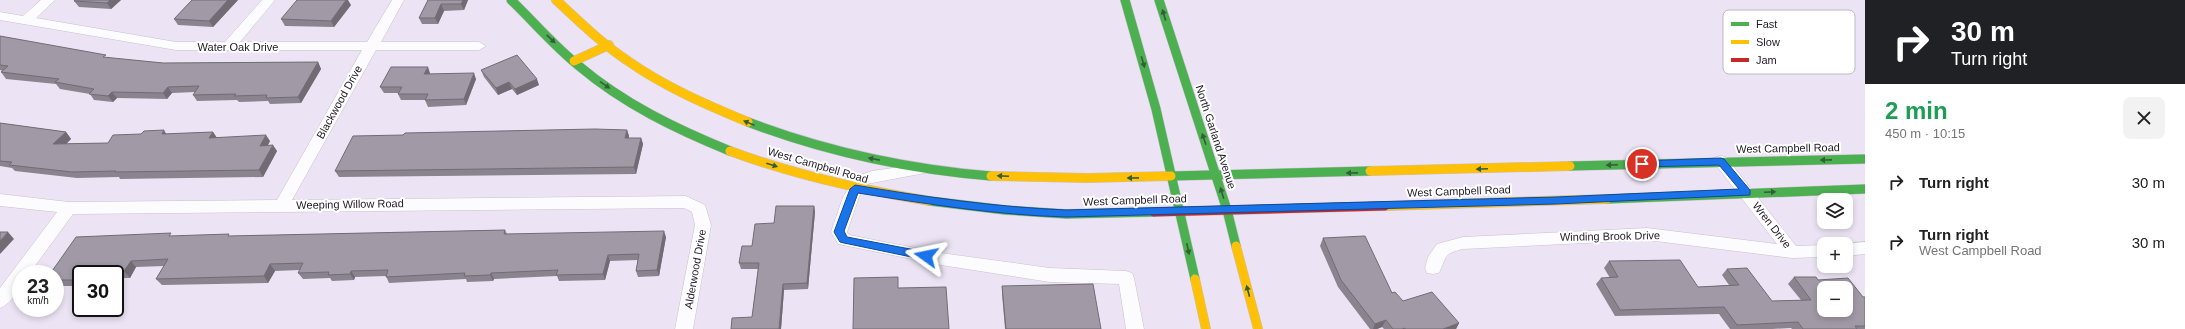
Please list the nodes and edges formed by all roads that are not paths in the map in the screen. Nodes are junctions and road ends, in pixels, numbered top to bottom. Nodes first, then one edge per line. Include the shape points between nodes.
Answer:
1 (49, 0) edge
2 (269, 0) edge
3 (398, 0) edge
4 (511, 0) edge
5 (556, 0) edge
6 (1125, 0) edge
7 (1159, 0) edge
8 (0, 16) edge
9 (27, 19) junction
10 (608, 45) junction
11 (370, 46) junction
12 (479, 46) dead end
13 (228, 47) junction
14 (574, 61) junction
15 (1865, 159) edge
16 (1721, 161) junction
17 (923, 168) junction
18 (1216, 176) junction
19 (1172, 177) junction
20 (855, 189) junction
21 (1865, 189) edge
22 (1747, 193) junction
23 (0, 200) edge
24 (282, 205) junction
25 (69, 208) junction
26 (699, 208) joint
27 (1227, 210) junction
28 (1180, 211) junction
29 (1865, 248) edge
30 (1853, 249) edge
31 (1792, 252) junction
32 (1817, 252) edge
33 (1433, 268) dead end
34 (0, 301) edge
35 (684, 329) edge
36 (1135, 329) edge
37 (1206, 329) edge
38 (1258, 329) edge

1 - 9 street
2 - 13 street
3 - 11 street, Blackwood Drive
4 -> 14 main road, West Campbell Road
5 - 10 main road, West Campbell Road
6 -> 19 main road
18 -> 7 main road, North Garland Avenue
8 - 9 street, Water Oak Drive
9 - 13 street, Water Oak Drive via 176,46
10 - 14 main road
17 -> 10 main road, West Campbell Road via 850,154 760,127 650,75
11 - 12 street, Water Oak Drive
11 - 13 street, Water Oak Drive
11 - 24 street, Blackwood Drive
14 -> 20 main road, West Campbell Road via 588,74 639,109 706,141 778,167
15 -> 16 main road, West Campbell Road
16 -> 18 main road, West Campbell Road
16 - 22 street, Wren Drive
19 -> 17 main road, West Campbell Road via 1055,178 982,175
17 - 20 street via 862,179
18 - 19 main road, West Campbell Road
27 -> 18 main road, North Garland Avenue
19 - 28 main road
20 - 28 main road, West Campbell Road via 1024,212 1066,214
20 - 36 street via 839,232 844,240 941,259 1050,275 1126,278
22 -> 21 main road, West Campbell Road
22 - 27 main road, West Campbell Road
22 - 31 street, Wren Drive
23 - 25 street, Weeping Willow Road
24 - 25 street, Weeping Willow Road
24 - 26 street, Weeping Willow Road via 668,201 686,202
25 - 34 street
26 - 35 street, Alderwood Drive via 703,225 702,240
27 - 28 main road, West Campbell Road
38 -> 27 main road, North Garland Avenue
28 -> 37 main road
29 - 30 street
31 - 32 street, Winding Brook Drive
31 - 33 street, Winding Brook Drive via 1670,235 1604,234 1463,243 1442,248

